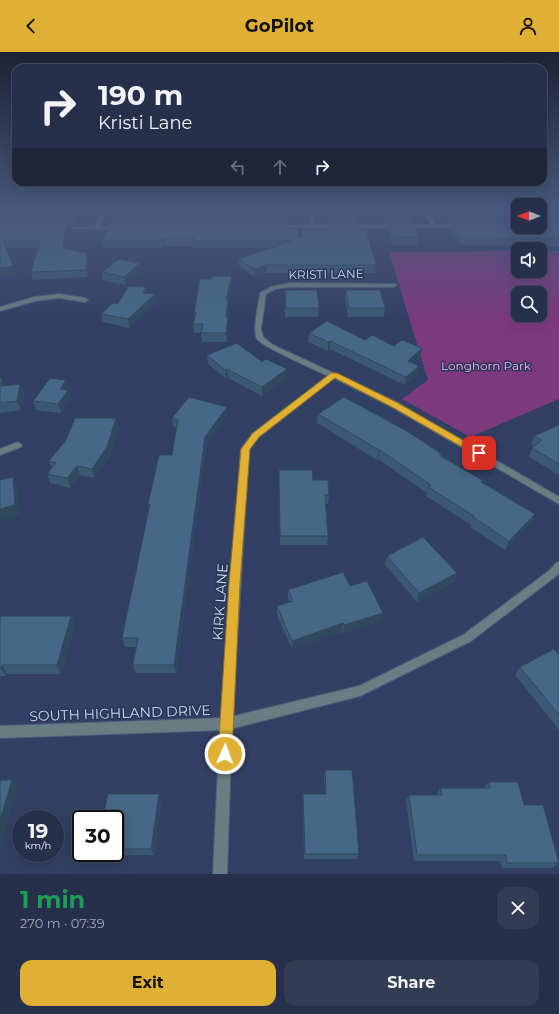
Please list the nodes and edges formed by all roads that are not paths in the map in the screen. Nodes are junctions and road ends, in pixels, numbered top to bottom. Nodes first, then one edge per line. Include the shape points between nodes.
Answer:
1 (394, 285) dead end
2 (85, 300) dead end
3 (0, 309) edge
4 (334, 375) junction
5 (18, 445) dead end
6 (0, 452) edge
7 (559, 501) edge
8 (559, 566) edge
9 (226, 724) junction
10 (0, 732) edge
11 (220, 874) edge

1 - 4 street, KRISTI LANE via 289,285 263,293 258,329 260,338 271,346
2 - 3 street via 59,296 34,299
4 - 7 street, KRISTI LANE via 395,405
4 - 9 street, KIRK LANE via 256,435 245,449
5 - 6 street
8 - 9 street, SOUTH HIGHLAND DRIVE via 467,638 360,690
9 - 10 street, SOUTH HIGHLAND DRIVE
9 - 11 street, KIRK LANE

